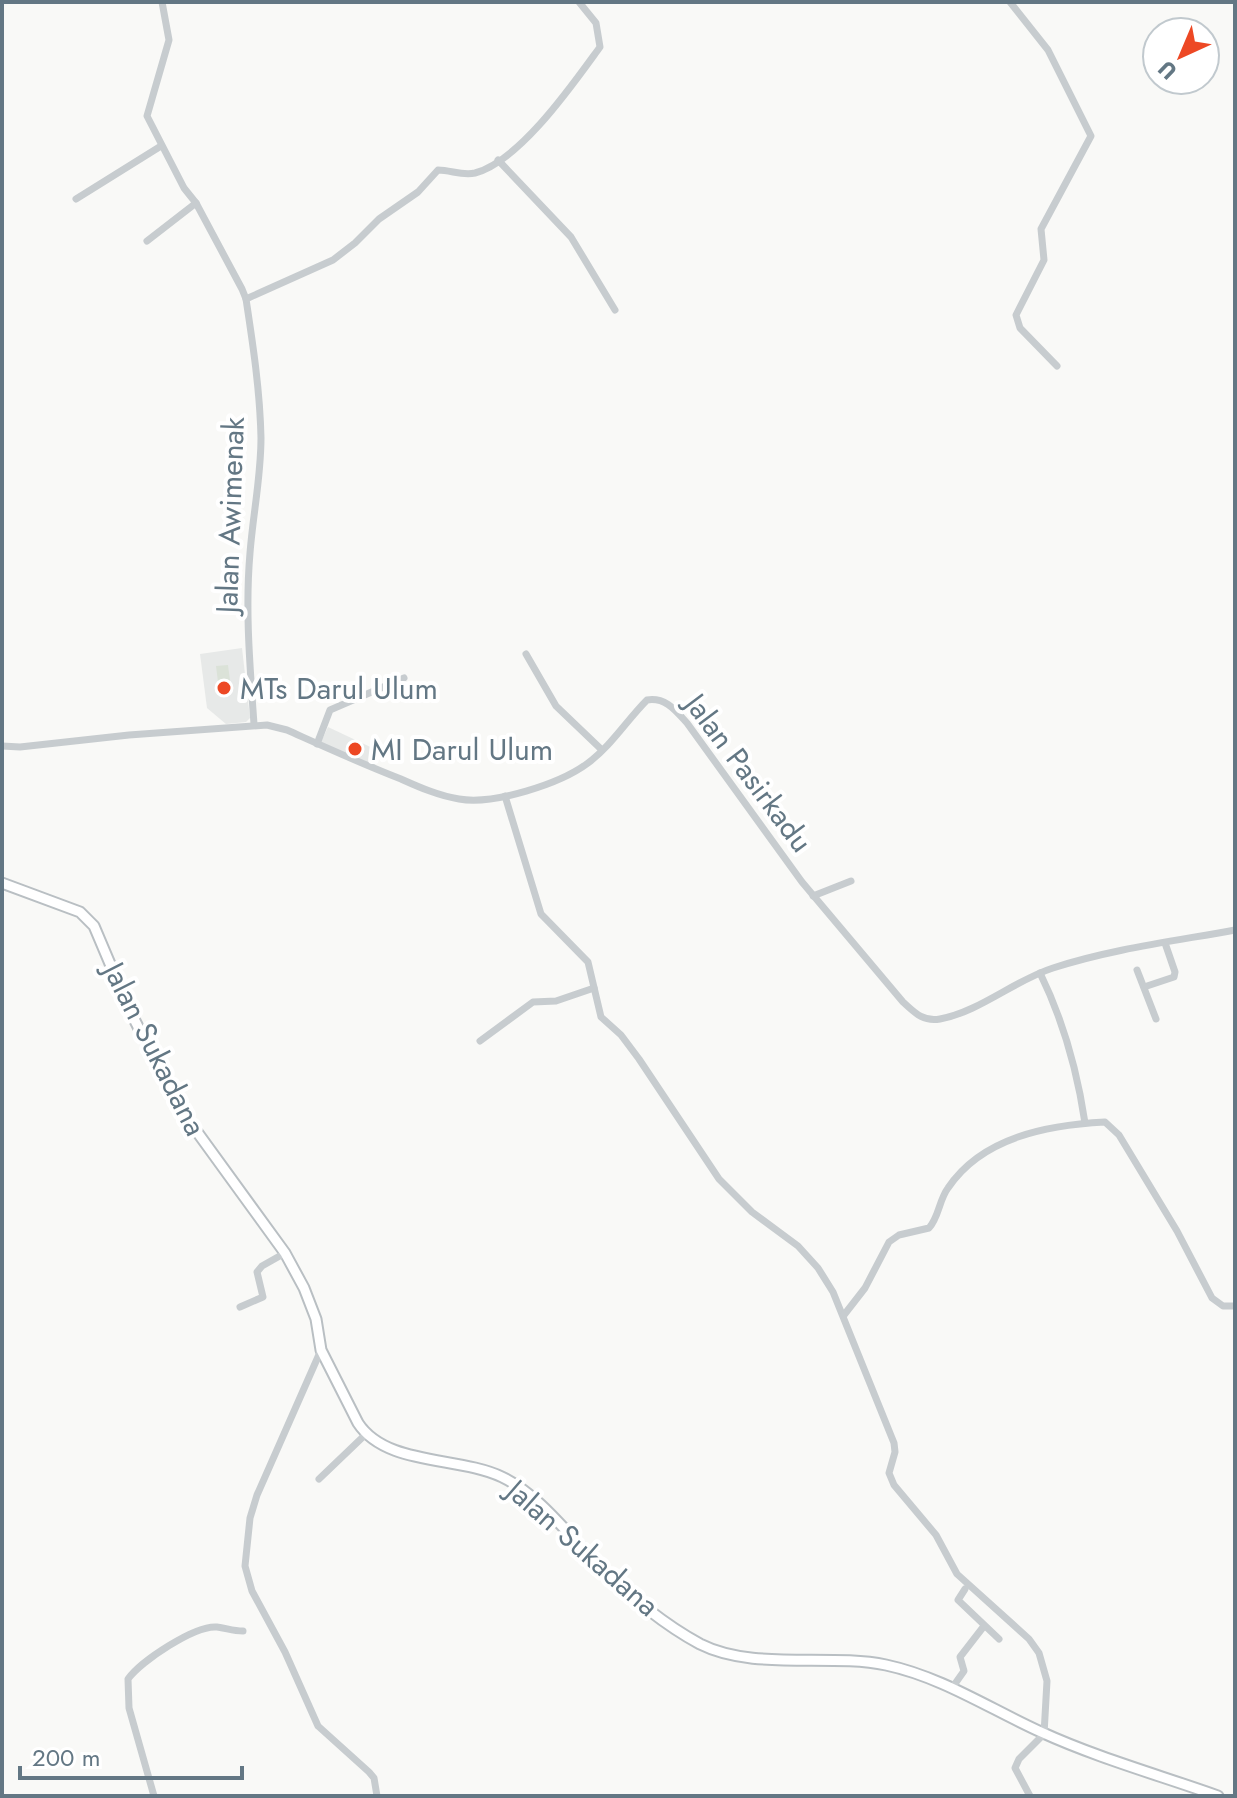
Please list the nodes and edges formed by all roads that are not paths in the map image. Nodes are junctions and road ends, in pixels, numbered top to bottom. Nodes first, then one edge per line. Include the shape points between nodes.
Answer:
1 (162, 2) edge
2 (579, 2) edge
3 (1010, 2) edge
4 (161, 146) junction
5 (498, 160) junction
6 (76, 199) dead end
7 (196, 203) junction
8 (147, 241) dead end
9 (246, 299) junction
10 (615, 310) dead end
11 (1057, 366) dead end
12 (526, 654) dead end
13 (404, 678) dead end
14 (254, 724) junction
15 (317, 744) junction
16 (2, 746) edge
17 (602, 750) junction
18 (505, 796) junction
19 (851, 881) dead end
20 (2, 883) edge
21 (813, 896) junction
22 (1235, 930) edge
23 (1165, 943) junction
24 (1137, 970) dead end
25 (1040, 973) junction
26 (1144, 987) junction
27 (594, 988) junction
28 (1156, 1019) dead end
29 (480, 1041) dead end
30 (1085, 1123) junction
31 (285, 1253) junction
32 (1235, 1306) edge
33 (240, 1307) dead end
34 (844, 1315) junction
35 (321, 1350) junction
36 (366, 1434) junction
37 (319, 1479) dead end
38 (965, 1589) dead end
39 (984, 1626) junction
40 (243, 1631) dead end
41 (999, 1639) dead end
42 (952, 1688) junction
43 (1044, 1734) junction
44 (154, 1796) edge
45 (377, 1796) edge
46 (1030, 1796) edge
47 (1218, 1796) edge

1 - 4 street, Jalan Awimenak via 169,40 147,116
2 - 5 street via 596,23 600,47 535,130
3 - 11 street via 1048,50 1091,136 1041,229 1044,260 1016,315 1020,328
4 - 6 street
4 - 7 street, Jalan Awimenak
5 - 9 street via 474,173 438,170 333,260
5 - 10 street via 571,237
7 - 8 street
7 - 9 street, Jalan Awimenak
9 - 14 street, Jalan Awimenak via 261,437 250,554
12 - 17 street via 556,706
13 - 15 street via 330,710
14 - 15 street, Jalan Pasirkadu via 280,727
14 - 16 street, Jalan Pasirkadu
15 - 18 street, Jalan Pasirkadu via 449,797
17 - 18 street, Jalan Pasirkadu via 574,772
17 - 21 street, Jalan Pasirkadu via 647,700 665,702 687,723
18 - 27 street via 541,914 588,962
19 - 21 street
20 - 31 main road, Jalan Sukadana via 80,912 94,926 179,1107
21 - 25 street, Jalan Pasirkadu via 903,1002 928,1020 952,1016
22 - 23 street, Jalan Pasirkadu
23 - 25 street, Jalan Pasirkadu
23 - 26 street via 1175,976
24 - 26 street
25 - 30 street via 1070,1044
26 - 28 street
27 - 29 street via 556,1001 533,1002
27 - 34 street via 601,1017 639,1059 719,1179 798,1246 818,1268
30 - 32 street via 1112,1126 1212,1298
30 - 34 street via 1012,1138 971,1163 947,1189 929,1228 889,1242
31 - 33 street via 257,1272 263,1297
31 - 35 main road, Jalan Sukadana via 312,1308
34 - 43 street via 894,1443 889,1473 894,1485 936,1535 957,1574 1039,1653 1047,1681
35 - 36 main road, Jalan Sukadana
35 - 45 street via 257,1495 245,1566 252,1591 318,1726 369,1772
36 - 37 street
36 - 42 main road, Jalan Sukadana via 388,1449 468,1465 526,1492 644,1604 703,1645 744,1656 885,1665
38 - 39 street via 958,1600
39 - 41 street
39 - 42 street via 960,1657 964,1671
40 - 44 street via 217,1627 193,1633 128,1679 129,1708
42 - 43 main road, Jalan Sukadana
43 - 46 street via 1016,1763
43 - 47 main road, Jalan Sukadana

